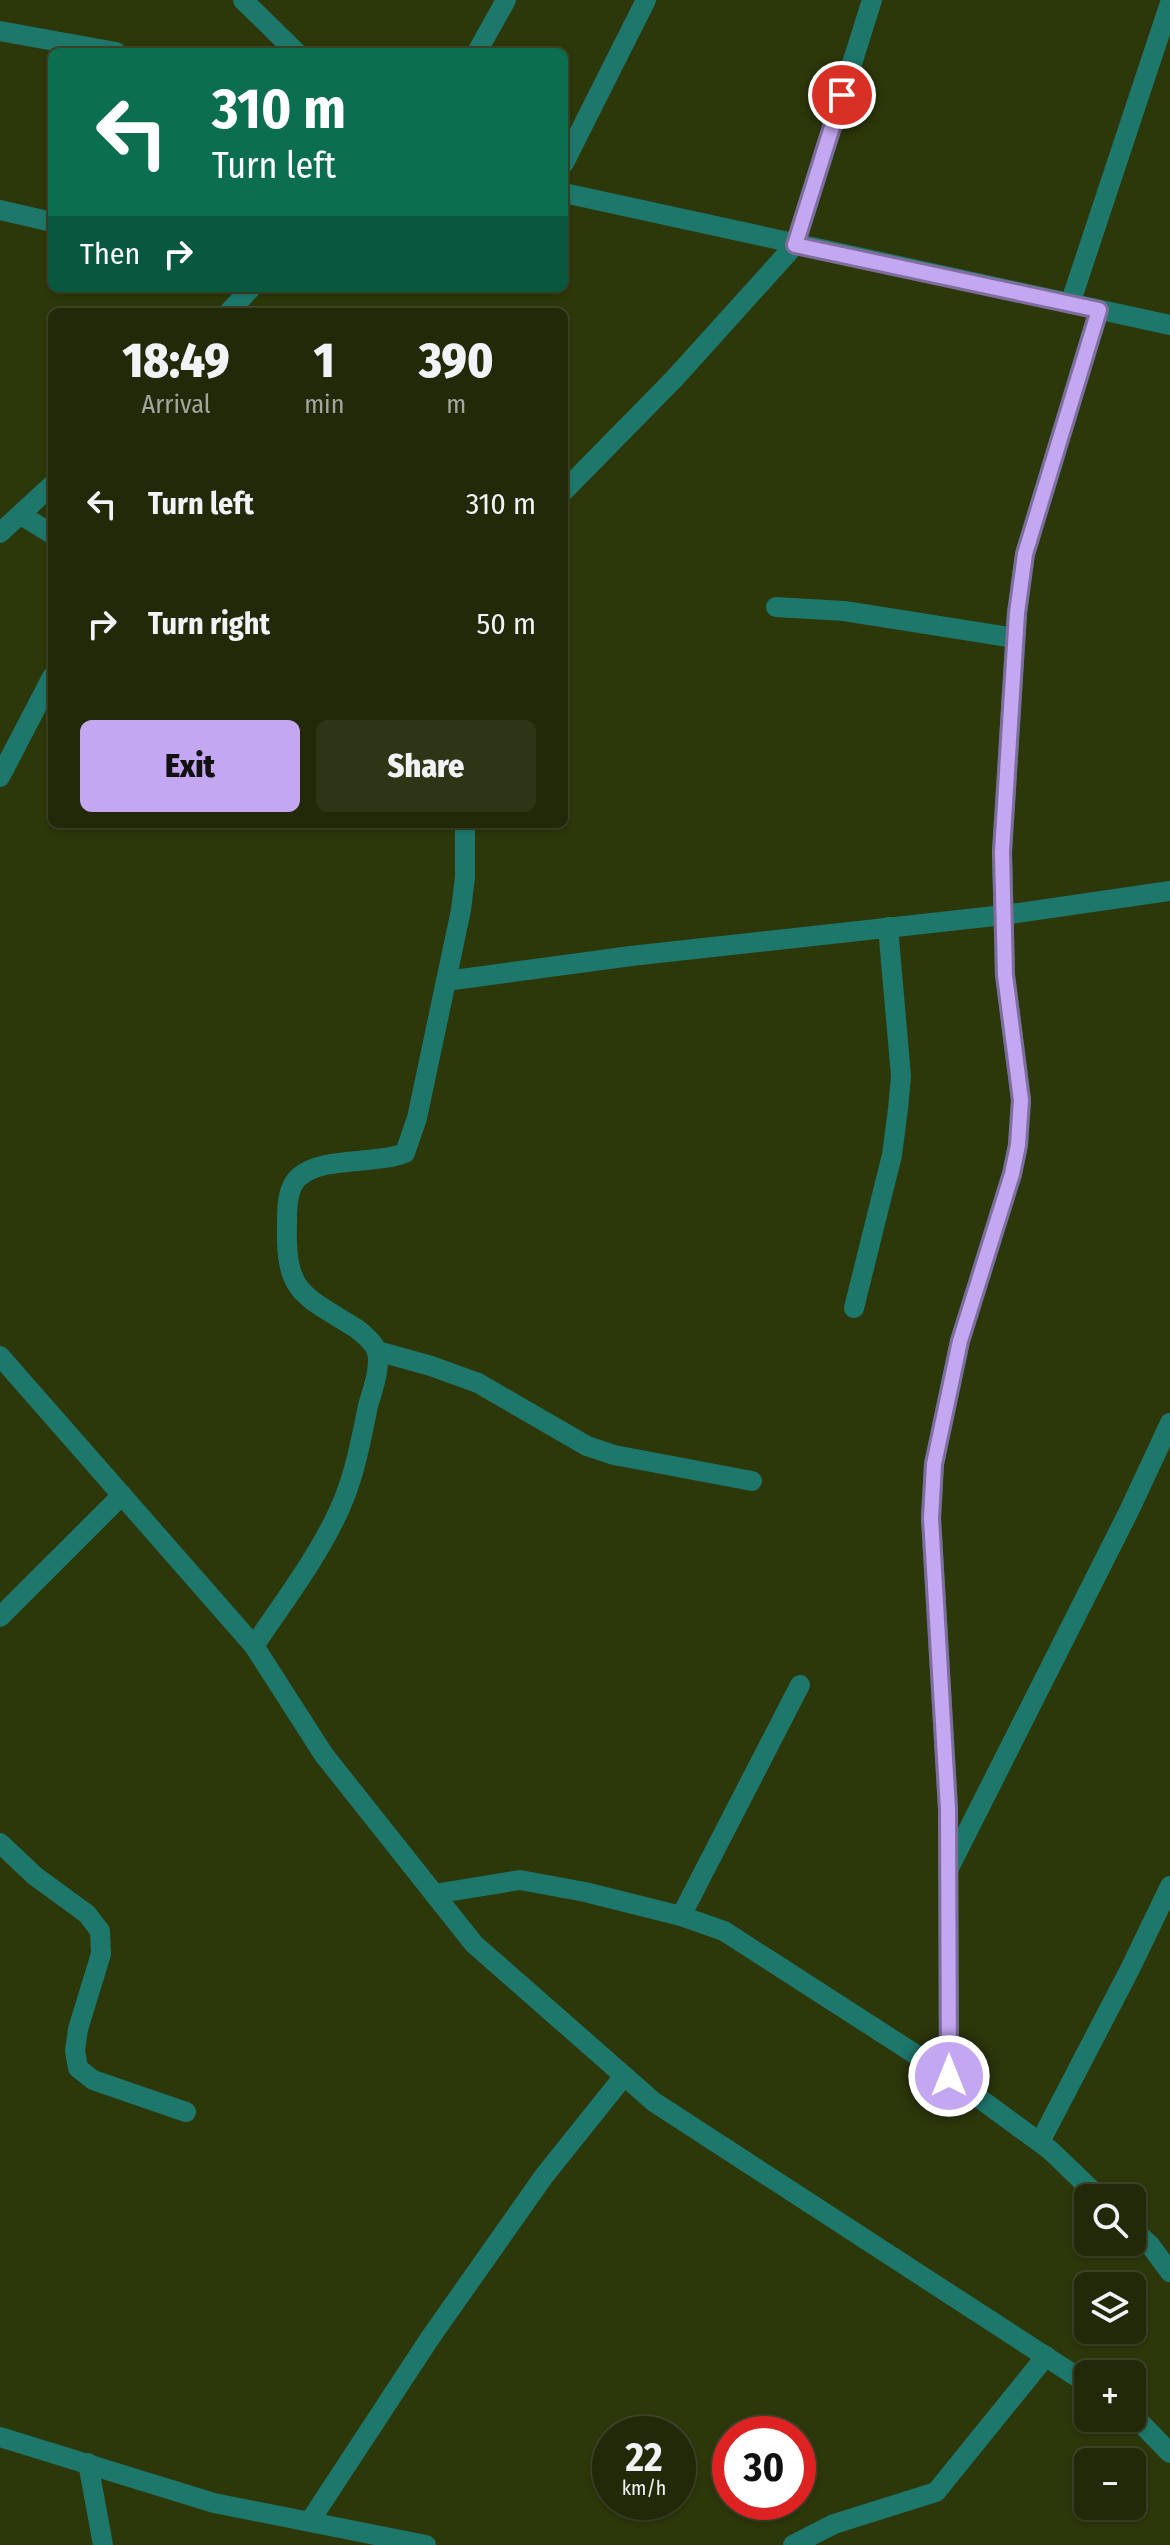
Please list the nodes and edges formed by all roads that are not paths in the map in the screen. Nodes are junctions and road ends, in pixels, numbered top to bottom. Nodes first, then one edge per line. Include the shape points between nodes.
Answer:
1 (243, 0) edge
2 (506, 0) edge
3 (646, 0) edge
4 (872, 0) edge
5 (1170, 3) edge
6 (0, 31) edge
7 (94, 48) edge
8 (292, 48) edge
9 (479, 48) edge
10 (568, 155) edge
11 (568, 194) edge
12 (0, 210) edge
13 (48, 221) edge
14 (795, 245) junction
15 (247, 292) edge
16 (1070, 304) junction
17 (233, 308) edge
18 (1099, 310) junction
19 (1170, 325) edge
20 (568, 487) edge
21 (48, 489) edge
22 (21, 515) junction
23 (48, 532) edge
24 (0, 533) edge
25 (776, 607) dead end
26 (1015, 638) junction
27 (48, 685) edge
28 (0, 777) edge
29 (465, 828) edge
30 (1170, 891) edge
31 (1004, 915) junction
32 (888, 927) junction
33 (446, 981) junction
34 (854, 1308) dead end
35 (377, 1351) junction
36 (0, 1356) edge
37 (1168, 1431) edge
38 (752, 1481) dead end
39 (122, 1495) junction
40 (0, 1617) edge
41 (254, 1646) junction
42 (800, 1685) dead end
43 (0, 1843) edge
44 (948, 1870) junction
45 (1170, 1886) edge
46 (434, 1894) junction
47 (681, 1916) junction
48 (624, 2076) junction
49 (949, 2076) junction
50 (186, 2112) dead end
51 (1040, 2142) junction
52 (1085, 2184) edge
53 (1146, 2241) edge
54 (1170, 2272) edge
55 (1046, 2356) junction
56 (1074, 2375) edge
57 (1146, 2428) edge
58 (0, 2437) edge
59 (1170, 2453) edge
60 (88, 2463) junction
61 (310, 2521) junction
62 (103, 2545) edge
63 (426, 2545) edge
64 (793, 2545) edge

1 - 8 street
2 - 9 street
3 - 10 street
4 - 14 street
5 - 16 street
6 - 7 street
11 - 14 street
12 - 13 street
14 - 16 street
14 - 20 street
15 - 17 street
16 - 18 street
18 - 19 street
18 - 26 street via 1025,554
21 - 22 street
22 - 23 street
22 - 24 street
25 - 26 street via 844,611
26 - 31 street via 1002,852
27 - 28 street
29 - 33 street via 461,910
30 - 31 street
31 - 32 street
31 - 44 street via 1005,975 1021,1100 1018,1145 960,1341 934,1464 931,1505
32 - 33 street
32 - 34 street via 901,1076 892,1155
33 - 35 street via 405,1153 319,1166 299,1177 289,1191 287,1263 293,1280 308,1298 364,1334
35 - 38 street via 478,1383 587,1446
35 - 41 street via 341,1506 317,1553
36 - 39 street
37 - 44 street
39 - 40 street
39 - 41 street
41 - 46 street via 324,1755
42 - 47 street
43 - 50 street via 87,1914 100,1931 101,1954 78,2029 78,2068 93,2080
44 - 49 street
45 - 51 street
46 - 47 street via 520,1880
46 - 48 street via 474,1944
47 - 49 street via 724,1931
48 - 55 street via 654,2102
48 - 61 street via 544,2176
49 - 51 street
51 - 52 street
53 - 54 street
55 - 56 street
55 - 64 street via 936,2492 834,2524
57 - 59 street
58 - 60 street
60 - 61 street via 214,2503
60 - 62 street
61 - 63 street

